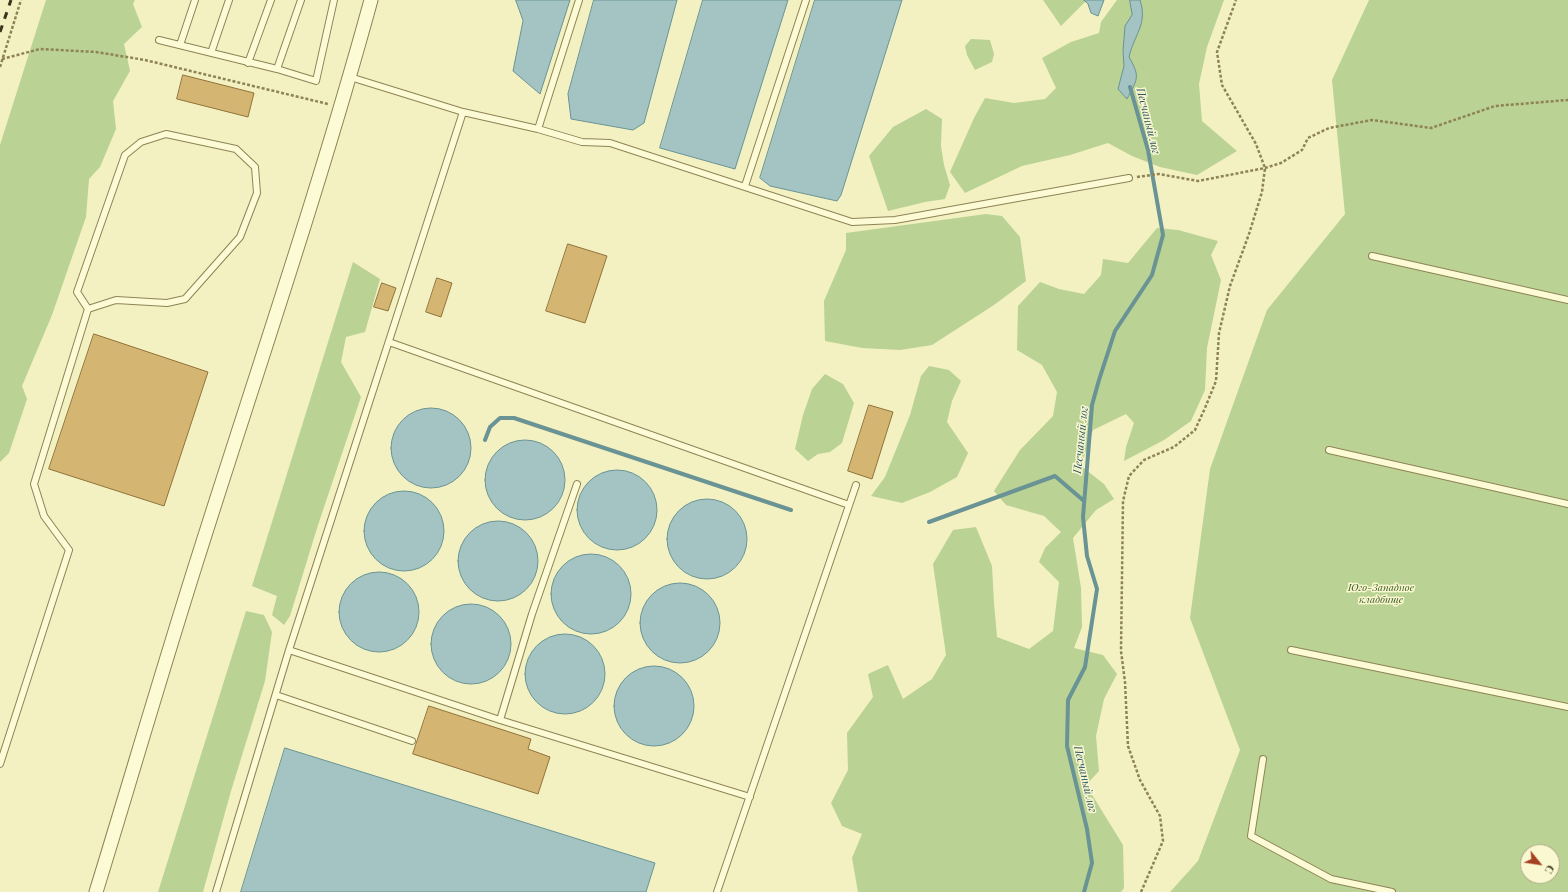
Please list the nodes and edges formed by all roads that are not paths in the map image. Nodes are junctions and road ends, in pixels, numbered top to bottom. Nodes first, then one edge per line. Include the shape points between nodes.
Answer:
1 (195, 0) edge
2 (228, 0) edge
3 (271, 0) edge
4 (301, 0) edge
5 (334, 0) edge
6 (371, 0) edge
7 (579, 0) edge
8 (806, 0) edge
9 (159, 40) dead end
10 (180, 45) junction
11 (211, 53) junction
12 (248, 63) junction
13 (277, 69) junction
14 (350, 76) junction
15 (463, 112) junction
16 (538, 129) junction
17 (1129, 178) road end
18 (745, 186) junction
19 (1372, 256) dead end
20 (1568, 300) edge
21 (88, 309) junction
22 (389, 342) junction
23 (1329, 450) dead end
24 (577, 484) dead end
25 (856, 485) dead end
26 (1568, 504) edge
27 (850, 505) junction
28 (289, 650) junction
29 (1291, 650) dead end
30 (276, 695) junction
31 (1568, 707) edge
32 (500, 720) junction
33 (412, 741) dead end
34 (1263, 759) dead end
35 (0, 764) edge
36 (750, 797) junction
37 (96, 892) edge
38 (216, 892) edge
39 (717, 892) edge
40 (1392, 892) edge

1 - 10 lane
2 - 11 lane
3 - 12 lane
4 - 13 lane
5 - 13 lane via 316,81
6 - 14 street
7 - 16 lane
8 - 18 lane
9 - 10 lane
10 - 11 lane
11 - 12 lane
12 - 13 lane
14 - 15 lane
14 - 37 street via 200,551
15 - 16 lane
15 - 22 lane
16 - 18 lane via 582,142 610,143
17 - 18 lane via 895,220 852,222
19 - 20 lane
21 - 21 lane via 116,300 168,303 185,299 240,237 257,193 255,167 236,150 166,134 141,142 125,155 77,292
21 - 35 lane via 34,484 44,516 69,550
22 - 27 lane
22 - 28 lane
23 - 26 lane
24 - 32 lane via 532,614
25 - 27 lane
27 - 36 lane
28 - 30 lane
28 - 32 lane
29 - 31 lane
30 - 33 lane
30 - 38 lane
32 - 36 lane
34 - 40 lane via 1251,836 1331,879
36 - 39 lane

